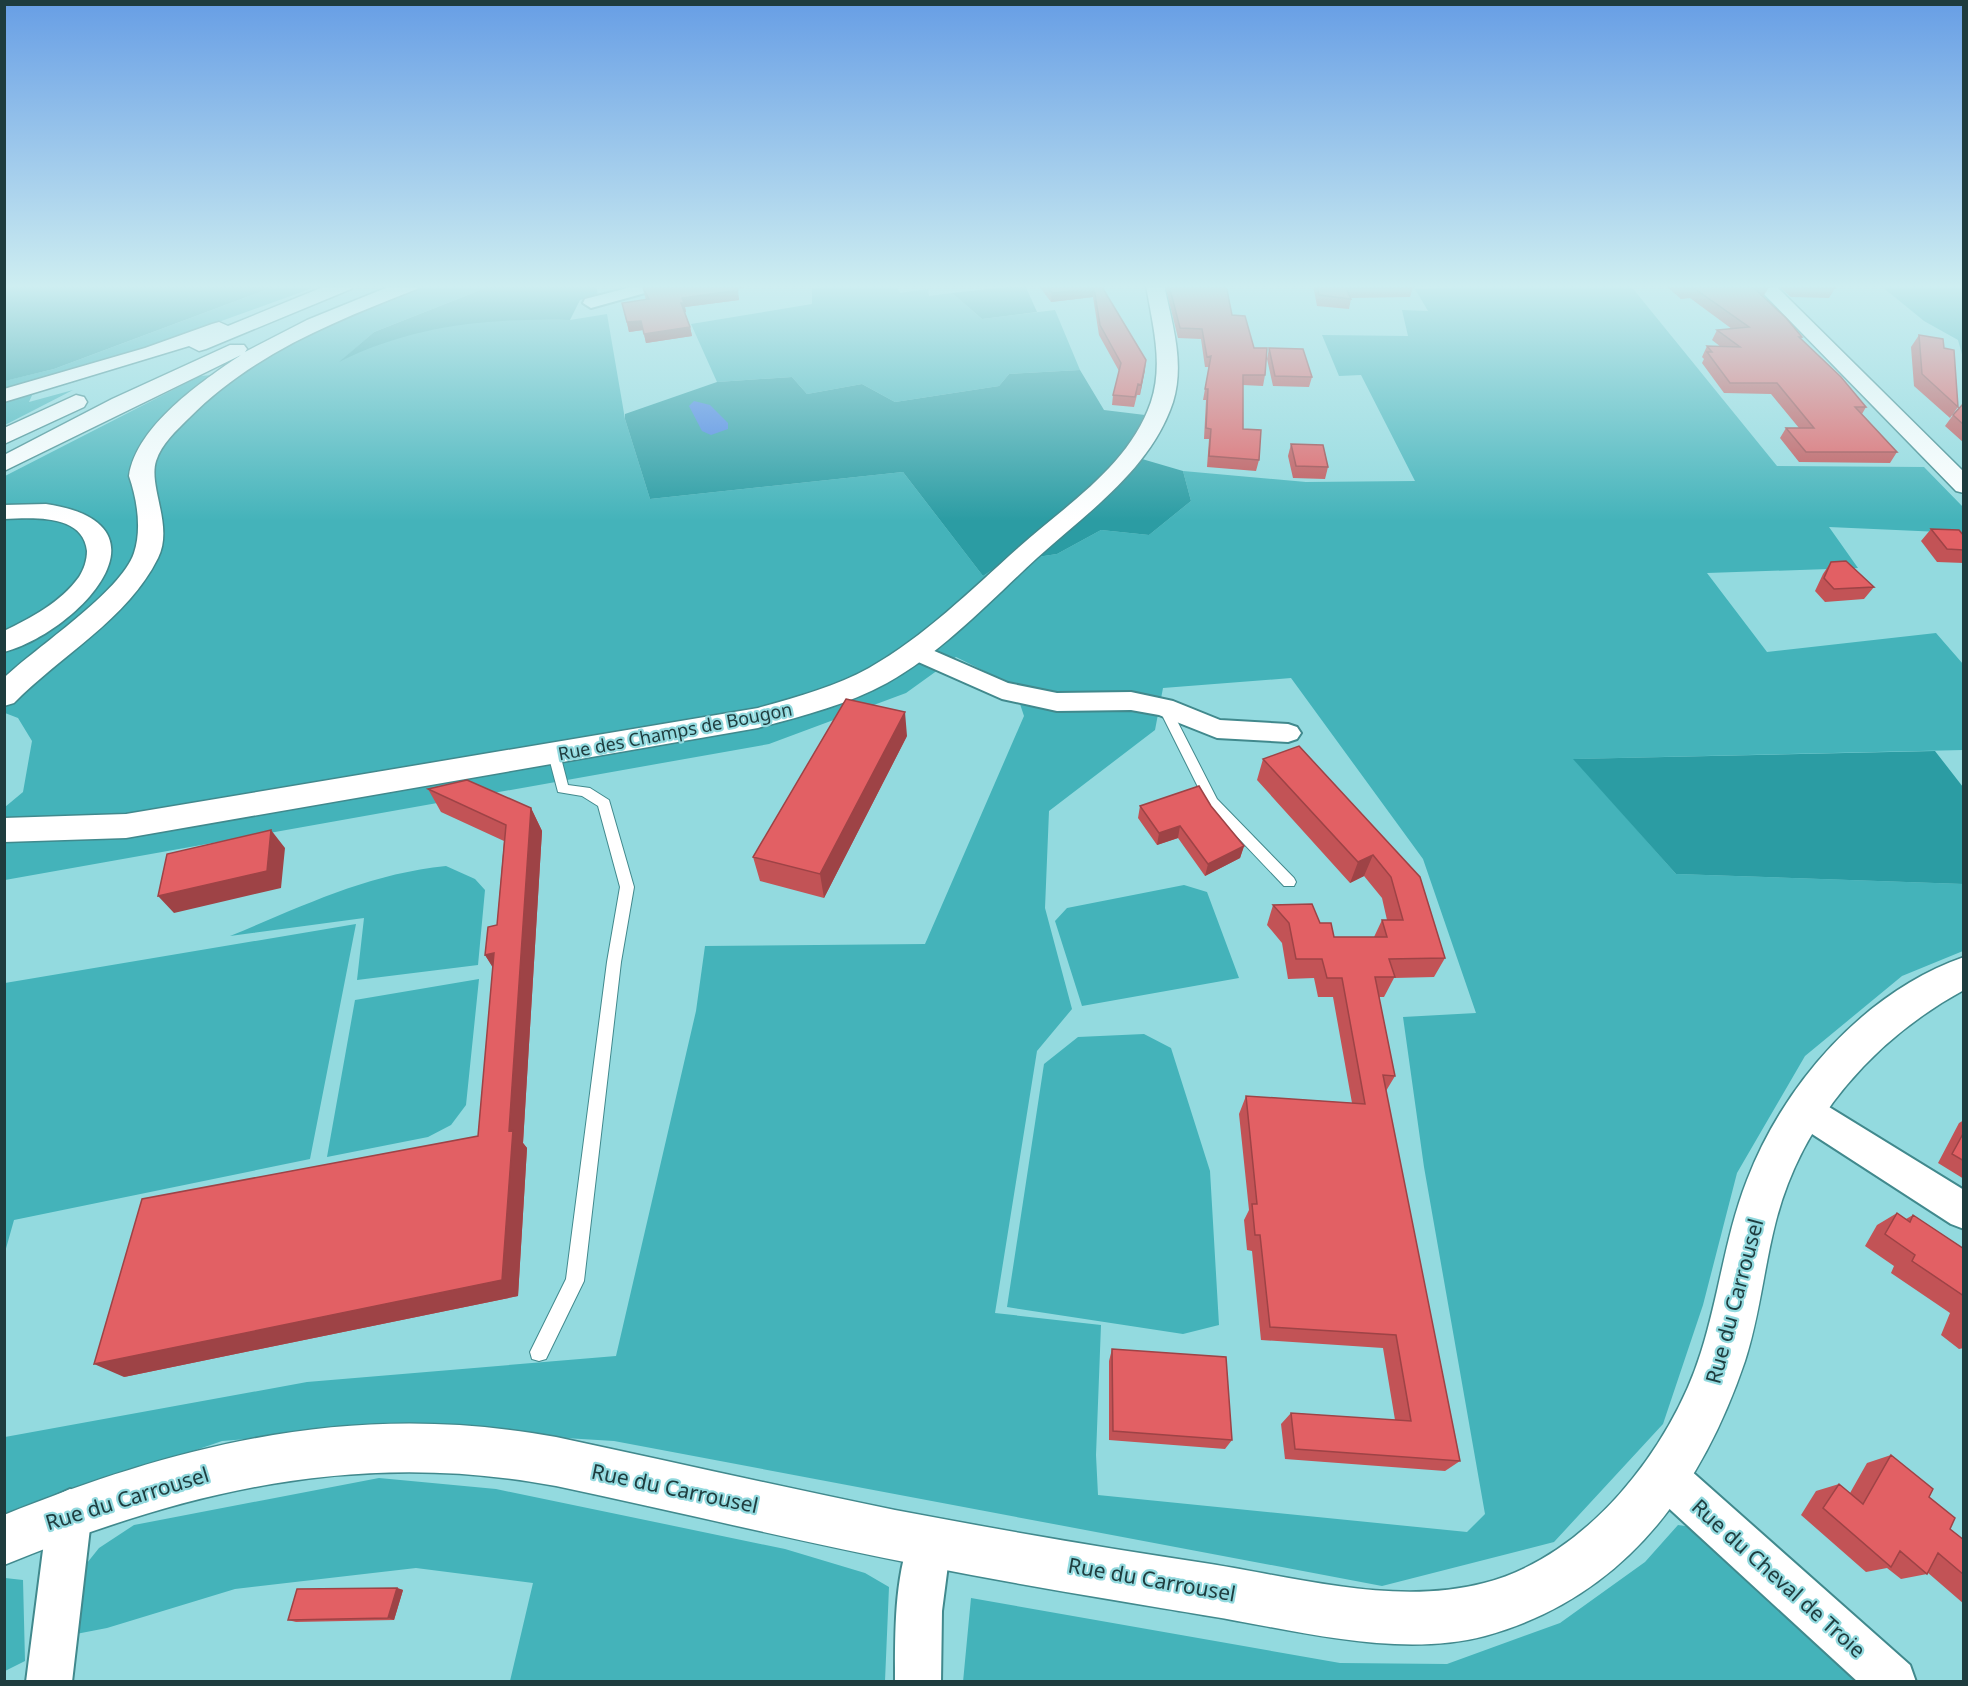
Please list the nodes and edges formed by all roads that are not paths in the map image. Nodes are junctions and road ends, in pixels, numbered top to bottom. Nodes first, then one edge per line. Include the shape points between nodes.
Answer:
1 (113, 364) edge
2 (159, 364) edge
3 (205, 364) edge
4 (243, 364) edge
5 (1167, 364) edge
6 (1842, 364) edge
7 (4, 396) edge
8 (4, 437) edge
9 (4, 464) edge
10 (1964, 486) edge
11 (4, 512) edge
12 (15, 638) edge
13 (916, 651) junction
14 (4, 666) edge
15 (4, 696) edge
16 (1164, 706) junction
17 (1288, 733) dead end
18 (554, 754) junction
19 (12, 828) edge
20 (1289, 882) dead end
21 (1964, 972) edge
22 (1804, 1110) junction
23 (1964, 1211) edge
24 (539, 1353) dead end
25 (1665, 1476) junction
26 (70, 1511) junction
27 (4, 1540) edge
28 (929, 1542) junction
29 (49, 1682) edge
30 (918, 1682) edge
31 (1893, 1682) edge

1 - 7 main road
2 - 8 main road
3 - 9 main road
4 - 15 main road via 183,409 148,452 141,475 150,524 145,558 104,609 29,669
5 - 13 main road, Rue des Champs de Bougon via 1162,404 1141,441 1116,473
6 - 10 main road
11 - 12 main road via 61,514 92,530 100,545 98,568 83,589 49,618
12 - 14 main road
13 - 16 street via 1002,690 1058,702 1131,701
13 - 18 main road, Rue des Champs de Bougon via 876,676 803,706 758,718
16 - 17 street via 1217,729
16 - 20 lane via 1212,802
18 - 19 main road, Rue des Champs de Bougon via 126,826
18 - 24 lane via 563,789 585,791 604,803 627,887 614,962 575,1281
21 - 22 main road, Rue du Carrousel via 1879,1027 1839,1065
22 - 23 street
22 - 25 main road, Rue du Carrousel via 1769,1178 1756,1215 1734,1320 1711,1391
25 - 28 main road, Rue du Carrousel via 1645,1506 1617,1535 1544,1587 1508,1601 1430,1618 1358,1614
25 - 31 street, Rue du Cheval de Troie
26 - 27 main road, Rue du Carrousel
26 - 28 main road, Rue du Carrousel via 183,1477 292,1456 442,1447 543,1458
26 - 29 street
28 - 30 street via 922,1574

